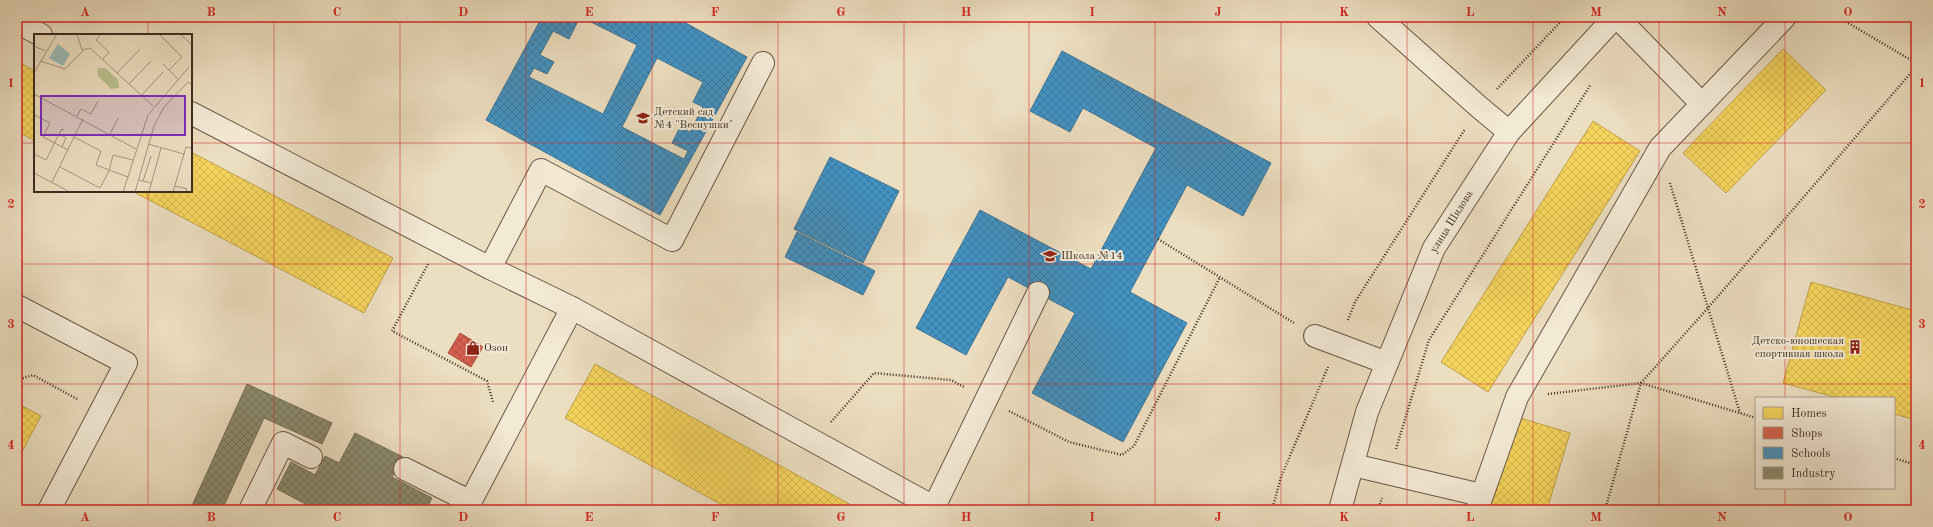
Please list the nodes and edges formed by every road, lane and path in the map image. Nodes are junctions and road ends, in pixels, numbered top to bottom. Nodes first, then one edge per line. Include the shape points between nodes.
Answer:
1 (1378, 17) edge
2 (1566, 17) edge
3 (1616, 17) edge
4 (1785, 17) edge
5 (1838, 17) edge
6 (17, 22) edge
7 (39, 34) edge
8 (763, 63) dead end
9 (1916, 63) edge
10 (1916, 67) edge
11 (1594, 81) dead end
12 (1702, 104) junction
13 (1479, 108) junction
14 (192, 114) edge
15 (1509, 132) junction
16 (1660, 148) junction
17 (1158, 239) dead end
18 (440, 242) junction
19 (490, 268) junction
20 (1220, 277) junction
21 (1038, 293) dead end
22 (17, 306) edge
23 (572, 308) junction
24 (1707, 309) junction
25 (1315, 336) joint
26 (1338, 344) junction
27 (1387, 363) junction
28 (17, 380) edge
29 (1641, 384) junction
30 (1516, 397) junction
31 (986, 399) junction
32 (493, 403) dead end
33 (101, 412) junction
34 (1740, 413) junction
35 (1755, 418) edge
36 (814, 442) junction
37 (311, 457) dead end
38 (1895, 458) edge
39 (1352, 465) junction
40 (1916, 465) edge
41 (405, 469) dead end
42 (1389, 474) junction
43 (1479, 503) edge
44 (469, 506) edge
45 (937, 509) edge
46 (49, 510) edge
47 (250, 510) edge
48 (1272, 510) edge
49 (1340, 510) edge
50 (1378, 510) edge
51 (1605, 510) edge

1 - 13 street
2 - 13 path
3 - 12 street
3 - 15 street, улица Шилова
4 - 12 street
5 - 9 path
6 - 7 street
8 - 19 street via 672,240 541,170
10 - 24 path
11 - 42 path via 1429,340
12 - 16 street
13 - 15 street
13 - 26 path via 1356,302
14 - 18 street
15 - 27 street, улица Шилова via 1434,248
16 - 24 path
16 - 30 street
17 - 20 path
18 - 19 street
18 - 32 path via 392,331 487,381
19 - 23 street
20 - 25 path
20 - 31 path via 1134,446 1122,455 1069,442
21 - 31 street
22 - 33 street via 126,363
23 - 36 street
23 - 44 street
24 - 29 path
24 - 34 path
25 - 26 street
26 - 27 street
26 - 48 path via 1280,477
27 - 39 street, улица Шилова via 1367,412
28 - 33 path via 33,374
29 - 30 path
29 - 34 path
29 - 51 path
30 - 43 street
31 - 36 path via 951,380 874,373
31 - 45 street
33 - 46 street
34 - 35 path
36 - 45 street
37 - 47 street via 283,443
38 - 40 path
39 - 42 street
39 - 49 street, улица Шилова
41 - 44 street
42 - 43 street
42 - 50 path

